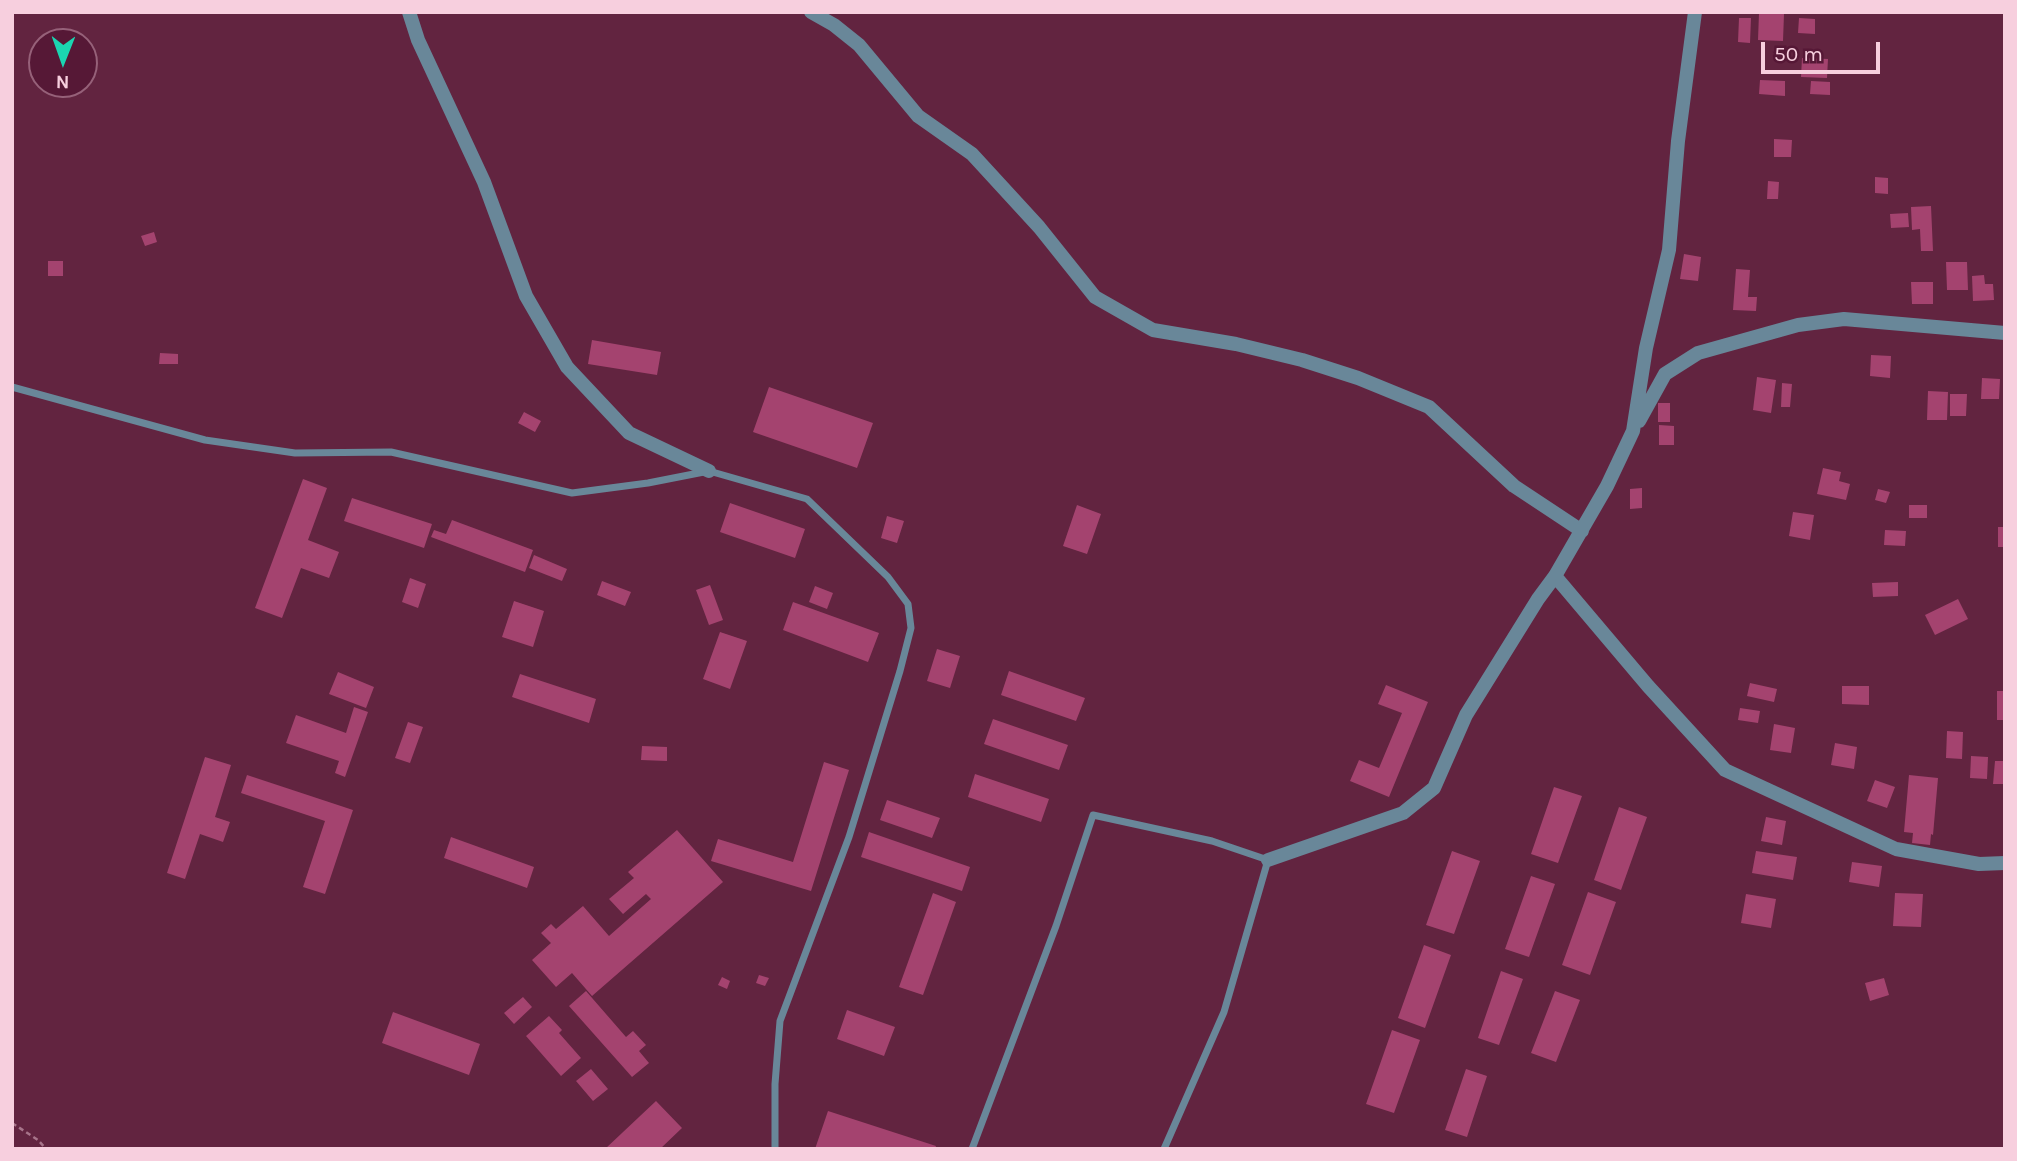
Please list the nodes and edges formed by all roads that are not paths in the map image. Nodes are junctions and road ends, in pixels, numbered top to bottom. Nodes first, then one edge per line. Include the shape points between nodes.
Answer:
1 (409, 12) edge
2 (811, 12) edge
3 (1695, 12) edge
4 (2005, 333) edge
5 (12, 387) edge
6 (1633, 431) junction
7 (709, 471) junction
8 (1582, 531) junction
9 (1555, 576) junction
10 (1268, 860) junction
11 (2005, 863) edge
12 (775, 1149) edge
13 (972, 1149) edge
14 (1164, 1149) edge

1 - 7 street via 484,182 526,296 567,366 629,433
2 - 8 street via 859,45 918,116 972,154 1095,297 1153,330 1302,359 1429,407 1514,486
3 - 6 street via 1669,250
4 - 6 street via 1844,319 1798,325 1698,353 1665,374
5 - 7 lane via 205,440 295,453 391,452 572,493
6 - 8 street
7 - 12 lane via 807,499 888,577 908,604 911,628 853,825 780,1021
8 - 9 street
9 - 10 street via 1466,715 1434,788 1403,813
9 - 11 street via 1725,770 1896,849 1979,864
10 - 13 lane via 1212,841 1093,815
10 - 14 lane via 1224,1012

